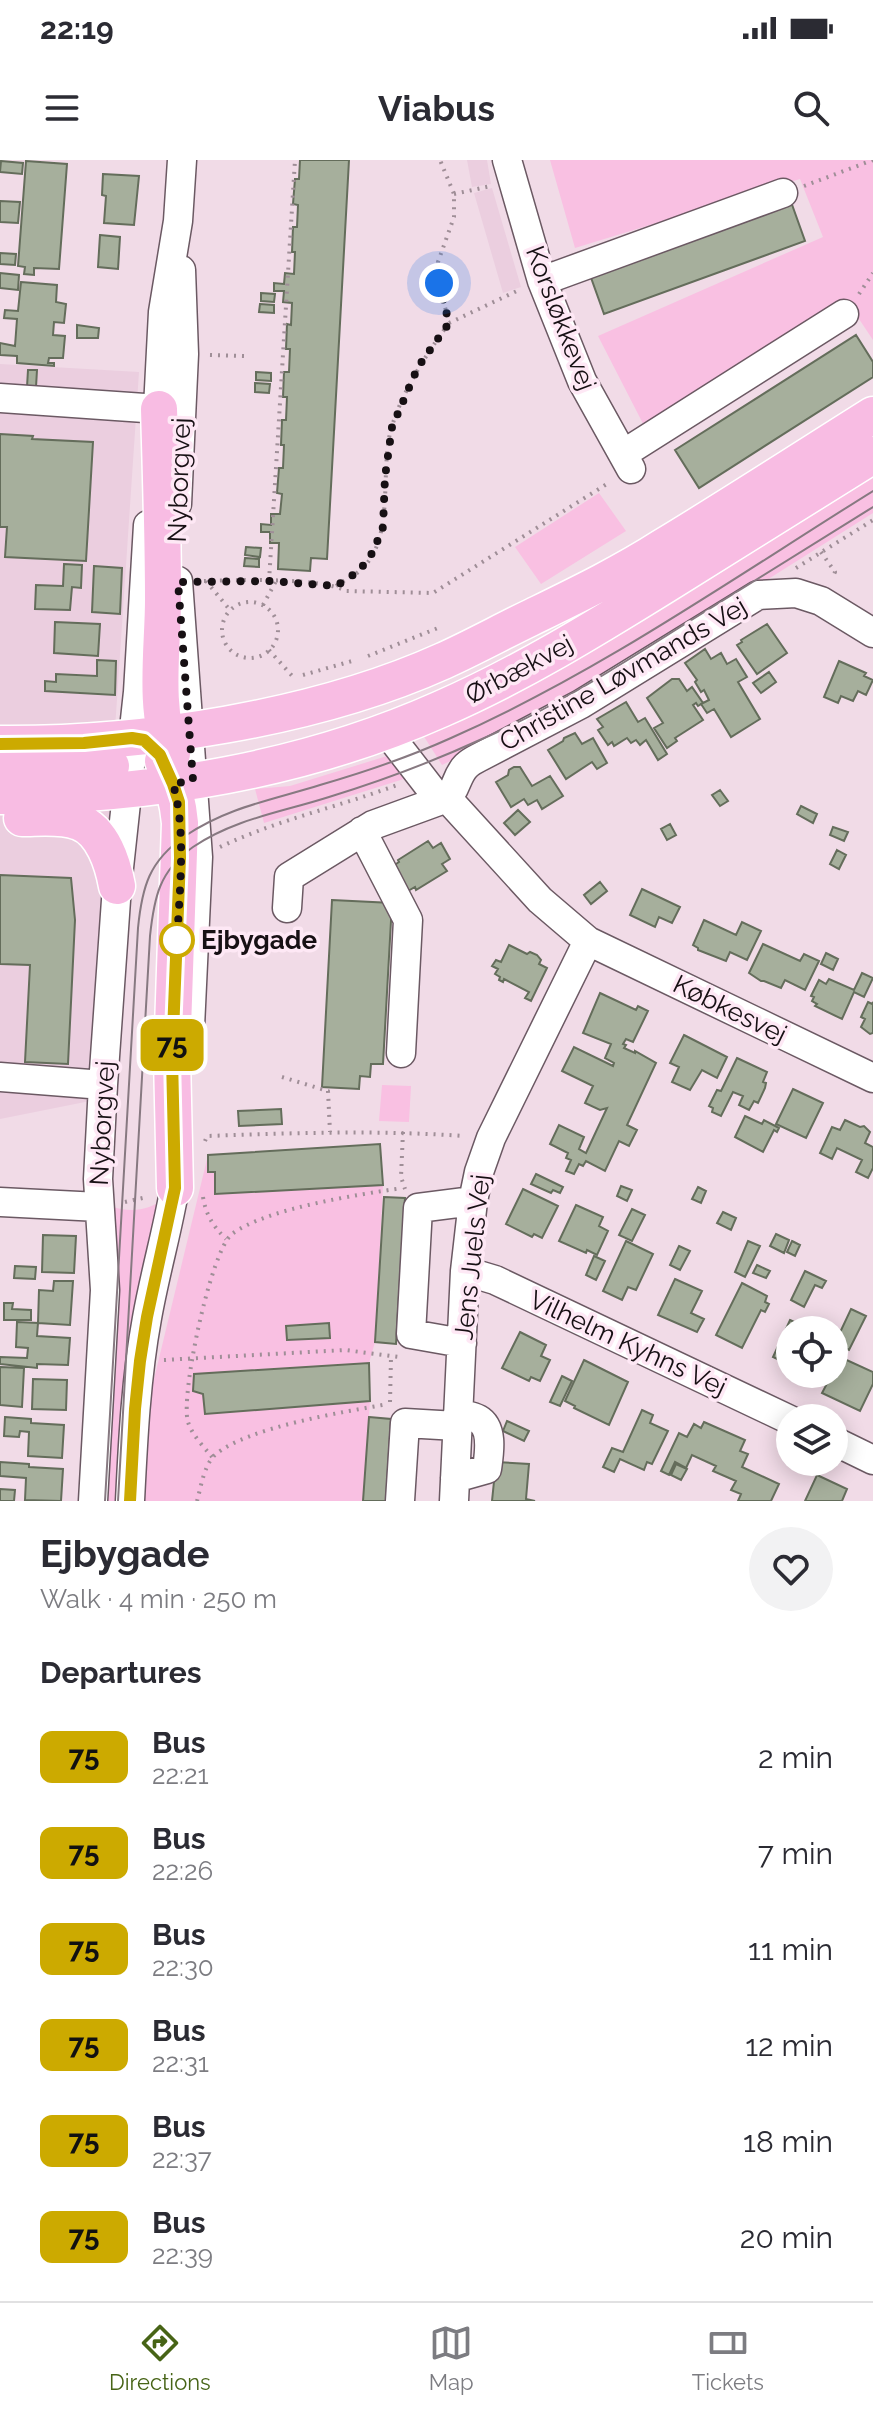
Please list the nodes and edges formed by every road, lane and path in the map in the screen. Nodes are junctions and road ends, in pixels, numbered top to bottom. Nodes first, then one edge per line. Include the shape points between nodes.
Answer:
1 (182, 160) edge
2 (295, 160) edge
3 (440, 160) edge
4 (873, 160) edge
5 (510, 170) edge
6 (783, 193) joint
7 (454, 194) junction
8 (178, 221) junction
9 (542, 281) junction
10 (844, 314) dead end
11 (449, 323) junction
12 (184, 354) junction
13 (244, 356) dead end
14 (0, 398) edge
15 (159, 409) junction
16 (873, 415) edge
17 (873, 455) edge
18 (627, 461) junction
19 (873, 520) edge
20 (269, 581) junction
21 (276, 581) junction
22 (192, 582) junction
23 (336, 586) junction
24 (758, 595) junction
25 (263, 605) junction
26 (230, 610) junction
27 (873, 633) edge
28 (268, 650) junction
29 (294, 678) dead end
30 (391, 739) junction
31 (0, 744) edge
32 (164, 759) junction
33 (0, 772) edge
34 (421, 777) junction
35 (0, 796) edge
36 (447, 798) junction
37 (0, 817) edge
38 (362, 831) junction
39 (198, 857) junction
40 (117, 886) junction
41 (287, 908) dead end
42 (588, 941) junction
43 (401, 1053) dead end
44 (0, 1077) edge
45 (282, 1077) dead end
46 (873, 1078) edge
47 (103, 1085) junction
48 (330, 1132) junction
49 (403, 1132) junction
50 (491, 1138) junction
51 (204, 1150) dead end
52 (175, 1188) junction
53 (411, 1198) junction
54 (473, 1201) junction
55 (0, 1202) edge
56 (99, 1207) junction
57 (465, 1271) junction
58 (462, 1343) junction
59 (391, 1357) junction
60 (403, 1357) dead end
61 (193, 1358) junction
62 (140, 1361) junction
63 (398, 1413) junction
64 (776, 1413) edge
65 (458, 1420) junction
66 (848, 1448) edge
67 (212, 1457) junction
68 (873, 1460) edge
69 (455, 1489) edge
70 (93, 1501) edge
71 (130, 1501) edge
72 (197, 1501) edge
73 (400, 1501) edge

1 - 8 street, Nyborgvej
2 - 20 path
3 - 7 path
4 - 6 path
5 - 7 path
5 - 9 street, Korsløkkevej
6 - 9 street
7 - 11 path via 454,217 438,262
8 - 12 street, Nyborgvej
8 - 15 street, Nyborgvej via 163,312
9 - 11 path
9 - 18 street, Korsløkkevej via 582,381
10 - 18 street
11 - 23 path via 418,367 392,427 383,527 373,552 359,571
12 - 13 path
12 - 22 street, Nyborgvej via 176,511
14 - 15 street
15 - 32 main road
16 - 32 main road, Ørbækvej via 662,548 441,662
17 - 30 main road, Ørbækvej via 592,630
18 - 23 path via 433,593 346,591
19 - 24 path
20 - 21 path
20 - 22 path
21 - 23 path
21 - 25 path
22 - 26 path
22 - 32 street, Nyborgvej
24 - 27 street, Christine Løvmands Vej via 796,593 821,601
24 - 36 street, Christine Løvmands Vej via 581,704 465,766
25 - 26 path via 246,602
25 - 28 path via 272,612 278,630
26 - 28 path via 222,627 232,651 249,657
28 - 29 path
30 - 32 main road, Ørbækvej via 274,765
30 - 34 street
31 - 32 main road via 84,743
32 - 33 main road
32 - 35 main road via 57,796
32 - 39 street, Nyborgvej
32 - 40 street, Nyborgvej
32 - 52 main road via 179,802 180,823 172,1058
34 - 36 street via 434,793
34 - 39 path via 284,821
36 - 38 street
36 - 42 street via 540,900
37 - 40 main road via 80,822 108,854
38 - 41 street via 289,877
38 - 43 street via 408,920
39 - 52 street, Nyborgvej via 185,1117
40 - 47 street, Nyborgvej
42 - 46 street, Købkesvej
42 - 50 street, Jens Juels Vej
44 - 47 street
45 - 48 path via 328,1091
47 - 56 street, Nyborgvej
48 - 49 path
48 - 51 path via 207,1136
49 - 50 path
49 - 53 path via 401,1177
50 - 54 street, Jens Juels Vej
52 - 62 street, Nyborgvej
53 - 54 street
53 - 58 street via 411,1334
53 - 61 path via 274,1214 233,1233 213,1270
54 - 57 street, Jens Juels Vej
55 - 56 street
56 - 70 street, Nyborgvej via 105,1290
57 - 58 street, Jens Juels Vej
57 - 64 street, Vilhelm Kyhns Vej via 495,1280
58 - 65 street, Jens Juels Vej
59 - 60 path
59 - 61 path via 345,1350
59 - 63 path
61 - 62 path
61 - 67 path via 188,1421
62 - 71 street, Nyborgvej
63 - 65 street
63 - 67 path via 332,1414 262,1432
63 - 73 street
65 - 69 street via 480,1420 489,1446 487,1469
66 - 68 street
67 - 72 path

